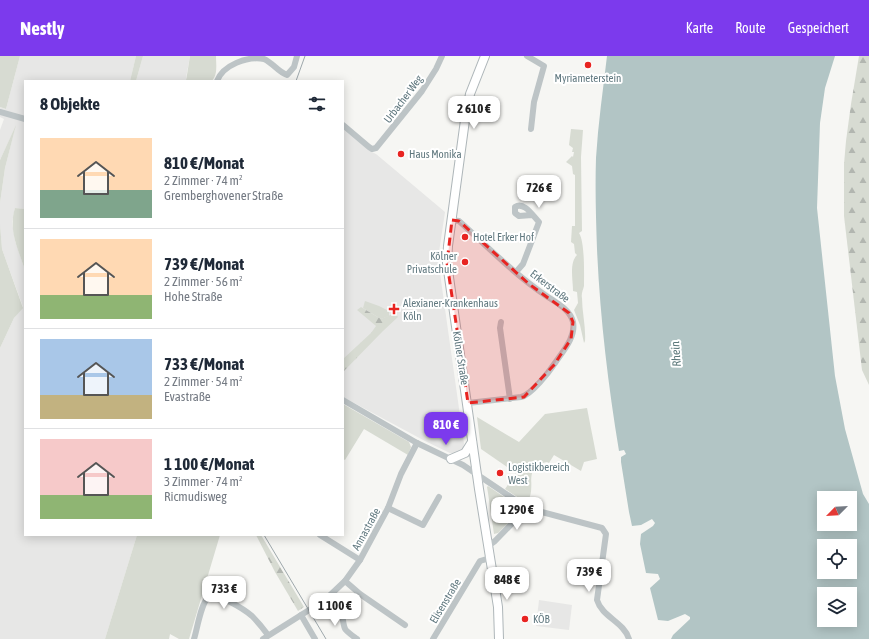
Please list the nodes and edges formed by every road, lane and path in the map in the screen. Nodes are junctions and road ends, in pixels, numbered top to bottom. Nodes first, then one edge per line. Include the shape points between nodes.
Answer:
1 (297, 56) edge
2 (442, 56) edge
3 (485, 56) edge
4 (528, 56) edge
5 (218, 80) edge
6 (0, 112) edge
7 (24, 119) edge
8 (344, 126) edge
9 (531, 129) dead end
10 (532, 215) dead end
11 (452, 220) junction
12 (516, 272) junction
13 (501, 322) dead end
14 (510, 399) junction
15 (344, 401) edge
16 (468, 403) junction
17 (472, 442) junction
18 (417, 443) junction
19 (451, 459) junction
20 (476, 473) junction
21 (438, 497) dead end
22 (388, 508) junction
23 (528, 508) junction
24 (423, 525) junction
25 (419, 531) dead end
26 (322, 536) edge
27 (488, 546) junction
28 (490, 558) junction
29 (360, 560) junction
30 (345, 581) junction
31 (325, 600) junction
32 (301, 615) junction
33 (405, 625) dead end
34 (265, 637) edge
35 (194, 639) edge
36 (315, 639) edge
37 (358, 639) edge
38 (433, 639) edge
39 (499, 639) edge
40 (629, 639) edge

1 - 5 street via 294,67 287,75 265,59 251,57 238,60 221,73
2 - 8 street, Urbacher Weg via 422,91 374,149
3 - 11 main road, Kölner Straße via 470,94
4 - 9 street via 544,66 534,102
6 - 7 street
10 - 12 street via 539,222 523,264
11 - 12 street, Erkerstraße via 459,221
11 - 16 main road, Kölner Straße via 447,264
12 - 14 street, Erkerstraße via 569,313 573,331 571,339 554,365 528,395
13 - 14 street
14 - 16 street, Erkerstraße
15 - 18 street
16 - 17 main road, Kölner Straße
17 - 19 main road via 465,453
17 - 20 main road, Kölner Straße
18 - 19 street
18 - 22 street, Annastraße
19 - 20 street
20 - 23 street
20 - 27 main road, Kölner Straße
21 - 24 street
22 - 24 street
22 - 29 street, Annastraße
23 - 27 street
23 - 40 street via 602,528 606,534 598,606 619,624
24 - 25 street
26 - 29 street
27 - 28 main road, Kölner Straße
28 - 38 street, Elisenstraße via 480,561
28 - 39 main road, Kölner Straße via 498,607
29 - 30 street, Annastraße
30 - 31 street, Annastraße
30 - 33 street
31 - 32 street, Annastraße
31 - 37 street via 342,614 346,631
32 - 34 street, Annastraße
32 - 36 street
34 - 35 street via 256,620 240,608 211,596 204,605

